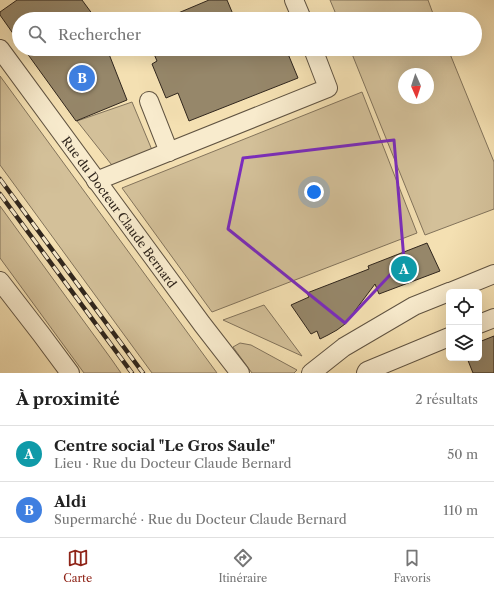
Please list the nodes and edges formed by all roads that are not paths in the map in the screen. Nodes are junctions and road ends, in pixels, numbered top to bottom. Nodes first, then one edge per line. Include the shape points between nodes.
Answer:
1 (294, 0) edge
2 (299, 12) edge
3 (0, 49) edge
4 (316, 56) edge
5 (149, 101) dead end
6 (169, 152) junction
7 (96, 181) junction
8 (494, 274) edge
9 (0, 281) edge
10 (457, 289) edge
11 (446, 294) edge
12 (494, 318) edge
13 (482, 323) edge
14 (446, 338) edge
15 (70, 373) edge
16 (240, 373) edge
17 (311, 373) edge
18 (366, 373) edge

1 - 2 street
3 - 7 street, Rue du Docteur Claude Bernard
4 - 6 street via 328,88
5 - 6 street
6 - 7 street
7 - 16 street, Rue du Docteur Claude Bernard
8 - 10 street
9 - 15 street
11 - 17 street via 414,306 344,347
12 - 13 street
14 - 18 street

